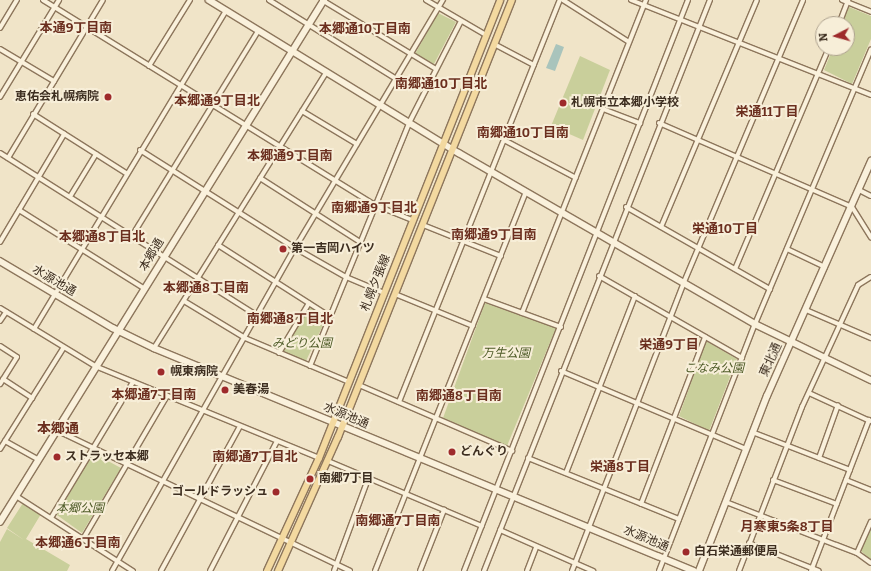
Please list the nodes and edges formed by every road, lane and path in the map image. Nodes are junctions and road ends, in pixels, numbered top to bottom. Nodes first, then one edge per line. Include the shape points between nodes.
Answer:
1 (17, 0) edge
2 (43, 0) edge
3 (59, 0) edge
4 (103, 0) edge
5 (190, 0) edge
6 (209, 0) edge
7 (269, 0) edge
8 (323, 0) edge
9 (426, 0) edge
10 (443, 0) edge
11 (500, 0) edge
12 (512, 0) edge
13 (562, 0) edge
14 (631, 0) edge
15 (646, 0) edge
16 (688, 0) edge
17 (710, 0) edge
18 (757, 0) edge
19 (803, 0) edge
20 (842, 0) edge
21 (848, 1) edge
22 (643, 7) junction
23 (55, 8) junction
24 (438, 8) junction
25 (226, 11) junction
26 (871, 12) edge
27 (842, 16) edge
28 (680, 20) junction
29 (461, 21) junction
30 (310, 24) junction
31 (86, 27) junction
32 (698, 27) junction
33 (0, 28) edge
34 (258, 31) junction
35 (486, 35) junction
36 (629, 42) junction
37 (494, 44) junction
38 (740, 44) junction
39 (0, 49) edge
40 (871, 49) edge
41 (292, 52) junction
42 (410, 54) junction
43 (826, 56) edge
44 (780, 60) junction
45 (22, 62) junction
46 (534, 65) junction
47 (149, 66) junction
48 (436, 69) junction
49 (326, 73) junction
50 (819, 74) junction
51 (395, 78) junction
52 (54, 81) junction
53 (180, 85) junction
54 (856, 89) junction
55 (871, 95) edge
56 (0, 97) edge
57 (212, 105) junction
58 (379, 105) junction
59 (603, 109) junction
60 (302, 111) junction
61 (34, 114) junction
62 (408, 123) junction
63 (640, 123) junction
64 (659, 123) junction
65 (247, 127) junction
66 (64, 134) junction
67 (504, 140) junction
68 (698, 140) junction
69 (357, 144) junction
70 (444, 144) junction
71 (280, 146) junction
72 (453, 149) junction
73 (140, 150) junction
74 (0, 153) edge
75 (96, 154) junction
76 (738, 157) junction
77 (8, 158) junction
78 (871, 161) edge
79 (172, 170) junction
80 (492, 172) junction
81 (126, 173) junction
82 (776, 173) junction
83 (38, 177) junction
84 (260, 178) junction
85 (576, 178) junction
86 (336, 180) junction
87 (812, 189) junction
88 (859, 190) junction
89 (205, 192) junction
90 (526, 192) junction
91 (71, 195) junction
92 (871, 196) edge
93 (375, 205) junction
94 (626, 207) junction
95 (852, 207) junction
96 (19, 210) junction
97 (239, 212) junction
98 (562, 213) junction
99 (316, 214) junction
100 (102, 215) junction
101 (412, 220) junction
102 (422, 225) junction
103 (661, 227) junction
104 (600, 235) junction
105 (132, 236) junction
106 (871, 238) edge
107 (464, 241) junction
108 (612, 241) junction
109 (0, 242) edge
110 (360, 242) junction
111 (218, 245) junction
112 (82, 248) junction
113 (295, 248) junction
114 (699, 249) junction
115 (787, 249) junction
116 (164, 256) junction
117 (501, 256) junction
118 (0, 261) edge
119 (825, 267) junction
120 (736, 269) junction
121 (599, 276) junction
122 (346, 277) junction
123 (871, 277) edge
124 (198, 278) junction
125 (275, 282) junction
126 (684, 282) junction
127 (145, 289) junction
128 (770, 289) junction
129 (384, 293) junction
130 (53, 294) junction
131 (395, 294) junction
132 (634, 296) junction
133 (484, 299) junction
134 (184, 301) junction
135 (309, 303) junction
136 (0, 308) edge
137 (806, 310) junction
138 (435, 311) junction
139 (6, 312) junction
140 (522, 313) junction
141 (256, 315) junction
142 (330, 316) junction
143 (671, 317) junction
144 (0, 321) edge
145 (755, 324) junction
146 (840, 325) junction
147 (473, 326) junction
148 (560, 327) junction
149 (34, 329) junction
150 (118, 331) junction
151 (705, 337) junction
152 (871, 337) edge
153 (245, 338) junction
154 (792, 343) junction
155 (0, 346) edge
156 (64, 347) junction
157 (154, 348) junction
158 (279, 352) junction
159 (742, 358) junction
160 (825, 359) junction
161 (95, 366) junction
162 (310, 366) junction
163 (561, 371) junction
164 (223, 376) junction
165 (3, 379) junction
166 (871, 380) edge
167 (133, 382) junction
168 (349, 382) junction
169 (0, 384) edge
170 (359, 385) junction
171 (599, 387) junction
172 (809, 392) junction
173 (167, 396) junction
174 (32, 398) junction
175 (399, 402) junction
176 (637, 402) junction
177 (838, 405) junction
178 (203, 410) junction
179 (435, 419) junction
180 (676, 419) junction
181 (870, 420) edge
182 (332, 422) junction
183 (240, 426) junction
184 (342, 426) junction
185 (56, 430) junction
186 (752, 432) junction
187 (712, 435) junction
188 (5, 441) junction
189 (278, 441) junction
190 (786, 446) junction
191 (94, 448) junction
192 (0, 449) edge
193 (746, 449) junction
194 (512, 451) junction
195 (319, 458) junction
196 (420, 458) junction
197 (528, 458) junction
198 (818, 458) junction
199 (38, 460) junction
200 (328, 461) junction
201 (128, 465) junction
202 (850, 470) junction
203 (566, 473) junction
204 (368, 479) junction
205 (774, 480) junction
206 (846, 480) junction
207 (163, 482) junction
208 (604, 488) junction
209 (871, 490) edge
210 (499, 491) junction
211 (405, 494) junction
212 (16, 496) junction
213 (512, 496) junction
214 (200, 499) junction
215 (726, 502) junction
216 (641, 504) junction
217 (837, 504) junction
218 (444, 510) junction
219 (760, 515) junction
220 (51, 518) junction
221 (238, 518) junction
222 (679, 519) junction
223 (0, 522) edge
224 (871, 522) edge
225 (482, 526) junction
226 (589, 527) junction
227 (500, 530) junction
228 (83, 539) junction
229 (284, 539) junction
230 (823, 539) junction
231 (293, 543) junction
232 (750, 543) junction
233 (536, 547) junction
234 (857, 553) junction
235 (664, 558) junction
236 (118, 562) junction
237 (575, 563) junction
238 (871, 563) edge
239 (336, 564) junction
240 (812, 570) edge
241 (112, 571) edge
242 (133, 571) edge
243 (161, 571) edge
244 (210, 571) edge
245 (266, 571) edge
246 (278, 571) edge
247 (334, 571) edge
248 (350, 571) edge
249 (375, 571) edge
250 (420, 571) edge
251 (464, 571) edge
252 (484, 571) edge
253 (527, 571) edge
254 (572, 571) edge
255 (593, 571) edge
256 (659, 571) edge
257 (694, 571) edge
258 (699, 571) edge
259 (738, 571) edge
260 (819, 571) edge

1 - 33 street
2 - 23 street
3 - 23 street
4 - 31 street
5 - 47 street
6 - 25 street
7 - 30 street
8 - 30 street, 本郷通
8 - 42 street
9 - 24 street
10 - 24 street
11 - 35 main road, 札幌夕張線
12 - 37 main road, 札幌夕張線
13 - 36 street
13 - 46 street
14 - 22 street
15 - 22 street
16 - 28 street
17 - 32 street
18 - 38 street
19 - 44 street
20 - 21 street
21 - 26 street
21 - 27 street
22 - 28 street
22 - 36 street
23 - 31 street
23 - 45 street
24 - 29 street
24 - 42 street
25 - 34 street
25 - 53 street
28 - 32 street
28 - 63 street
29 - 35 street
29 - 48 street
30 - 41 street, 本郷通
30 - 51 street
31 - 47 street
31 - 52 street
32 - 38 street
32 - 64 street
34 - 41 street
34 - 57 street
35 - 70 main road, 札幌夕張線
36 - 59 street
37 - 46 street
37 - 72 main road, 札幌夕張線
38 - 44 street
38 - 68 street
39 - 45 street
40 - 54 street
41 - 49 street
41 - 65 street, 本郷通
42 - 48 street
42 - 51 street
43 - 50 street
44 - 50 street
44 - 76 street
45 - 52 street
45 - 56 street
46 - 67 street
47 - 53 street
48 - 62 street
49 - 58 street
49 - 60 street
50 - 54 street
50 - 82 street
51 - 58 street
52 - 61 street
53 - 57 street
53 - 73 street
54 - 55 street
54 - 87 street
57 - 65 street
57 - 79 street
58 - 62 street
58 - 69 street
59 - 63 street
59 - 85 street
60 - 69 street
60 - 71 street
61 - 66 street
61 - 77 street
62 - 70 street
62 - 93 street
63 - 104 street
64 - 68 street
64 - 94 street
65 - 71 street
65 - 89 street, 本郷通
66 - 75 street
66 - 83 street
67 - 80 street
67 - 85 street
68 - 76 street
68 - 103 street
69 - 86 street
70 - 72 street
70 - 101 main road, 札幌夕張線
71 - 84 street
71 - 86 street
72 - 80 street
72 - 102 main road, 札幌夕張線
73 - 79 street
73 - 81 street
74 - 77 street
75 - 81 street
75 - 91 street
76 - 82 street
76 - 114 street
77 - 83 street
78 - 88 street, 東北通
79 - 89 street
79 - 105 street
80 - 90 street
80 - 107 street
81 - 100 street
82 - 87 street
82 - 120 street
83 - 91 street
83 - 96 street
84 - 97 street
84 - 99 street
85 - 98 street
86 - 93 street
86 - 99 street
87 - 95 street
87 - 115 street
88 - 92 street
88 - 95 street, 東北通
89 - 97 street
89 - 116 street, 本郷通
90 - 98 street
90 - 117 street
91 - 100 street
93 - 101 street
93 - 110 street
94 - 103 street
94 - 108 street
95 - 106 street
95 - 119 street, 東北通
96 - 109 street
96 - 112 street
97 - 111 street
97 - 113 street
98 - 104 street
98 - 140 street
99 - 110 street
99 - 113 street
100 - 105 street
100 - 112 street
101 - 129 main road, 札幌夕張線
102 - 107 street
102 - 131 main road, 札幌夕張線
103 - 114 street
104 - 108 street
104 - 148 street
105 - 116 street
107 - 117 street
107 - 138 street
108 - 121 street
108 - 126 street
110 - 122 street
111 - 124 street
111 - 125 street
112 - 127 street
112 - 130 street
113 - 122 street
113 - 125 street
114 - 120 street
114 - 126 street
115 - 119 street
115 - 128 street
116 - 124 street
116 - 127 street, 本郷通
117 - 133 street
118 - 130 street, 水源池通
119 - 137 street, 東北通
120 - 128 street
121 - 132 street
121 - 163 street
122 - 129 street
122 - 142 street
123 - 146 street via 858,285
124 - 134 street
124 - 141 street
125 - 135 street
125 - 141 street
126 - 143 street
126 - 145 street
127 - 150 street, 本郷通
128 - 145 street
129 - 168 main road, 札幌夕張線
130 - 149 street
130 - 150 street, 水源池通
131 - 138 street
131 - 170 main road, 札幌夕張線
132 - 143 street
132 - 171 street
133 - 140 street
133 - 147 street
134 - 153 street
134 - 157 street
135 - 142 street
135 - 158 street
136 - 139 street
137 - 146 street
137 - 154 street, 東北通
138 - 147 street
138 - 175 street
139 - 144 street
139 - 149 street
140 - 148 street
141 - 153 street
142 - 162 street
143 - 151 street
143 - 176 street
145 - 154 street
145 - 159 street
146 - 152 street
146 - 160 street
147 - 179 street
148 - 194 street
149 - 156 street
150 - 157 street, 水源池通
150 - 161 street, 本郷通
151 - 159 street
151 - 180 street
153 - 158 street
153 - 164 street
154 - 160 street
154 - 186 street, 東北通
155 - 165 street via 17,356
156 - 161 street
156 - 174 street
157 - 164 street, 水源池通
158 - 162 street
159 - 187 street
160 - 166 street
160 - 172 street
161 - 167 street
161 - 185 street, 本郷通
162 - 168 street
163 - 171 street
163 - 197 street
164 - 178 street
164 - 182 street, 水源池通
165 - 169 street
165 - 174 street
167 - 173 street
167 - 191 street
168 - 182 main road, 札幌夕張線
170 - 175 street
170 - 184 main road, 札幌夕張線
171 - 176 street
171 - 203 street
172 - 177 street
172 - 190 street
173 - 178 street
173 - 201 street
174 - 188 street
175 - 179 street
176 - 180 street
176 - 208 street
177 - 181 street
177 - 198 street
178 - 183 street
178 - 207 street
179 - 194 street
179 - 196 street
180 - 187 street
180 - 216 street
181 - 202 street
182 - 184 street, 水源池通
182 - 195 main road, 札幌夕張線
183 - 189 street
183 - 214 street
184 - 196 street, 水源池通
184 - 200 main road, 札幌夕張線
185 - 191 street
185 - 199 street, 本郷通
186 - 190 street
186 - 193 street, 東北通
187 - 193 street
187 - 222 street
188 - 192 street
188 - 199 street
189 - 195 street
189 - 221 street
190 - 198 street
190 - 205 street
191 - 201 street
191 - 220 street
193 - 215 street, 東北通
194 - 210 street
195 - 229 main road, 札幌夕張線
196 - 210 street, 水源池通
196 - 211 street
197 - 203 street
197 - 213 street
198 - 202 street
199 - 212 street, 本郷通
200 - 204 street
200 - 231 main road, 札幌夕張線
201 - 207 street
201 - 228 street
202 - 206 street
203 - 208 street
204 - 211 street
204 - 239 street
205 - 217 street
205 - 219 street
206 - 209 street
206 - 217 street
207 - 214 street
207 - 236 street
208 - 216 street
208 - 226 street
210 - 213 street, 水源池通
210 - 225 street
211 - 218 street
211 - 249 street
212 - 220 street
212 - 223 street, 本郷通
213 - 226 street, 水源池通
213 - 227 street
214 - 221 street
214 - 243 street
215 - 219 street
215 - 258 street, 東北通
216 - 222 street
217 - 230 street
218 - 225 street
218 - 250 street
219 - 230 street
219 - 232 street
220 - 228 street
221 - 229 street
221 - 244 street
222 - 235 street
224 - 234 street
225 - 251 street
226 - 235 street, 水源池通
226 - 237 street
227 - 233 street
227 - 252 street
228 - 236 street
229 - 231 street
229 - 245 main road, 札幌夕張線
230 - 234 street
230 - 240 street
231 - 239 street
231 - 246 main road, 札幌夕張線
232 - 240 street
232 - 259 street
233 - 237 street
233 - 253 street
234 - 238 street
235 - 256 street
235 - 257 street, 水源池通
236 - 241 street
236 - 242 street
237 - 254 street
237 - 255 street
239 - 247 street
239 - 248 street
240 - 260 street

